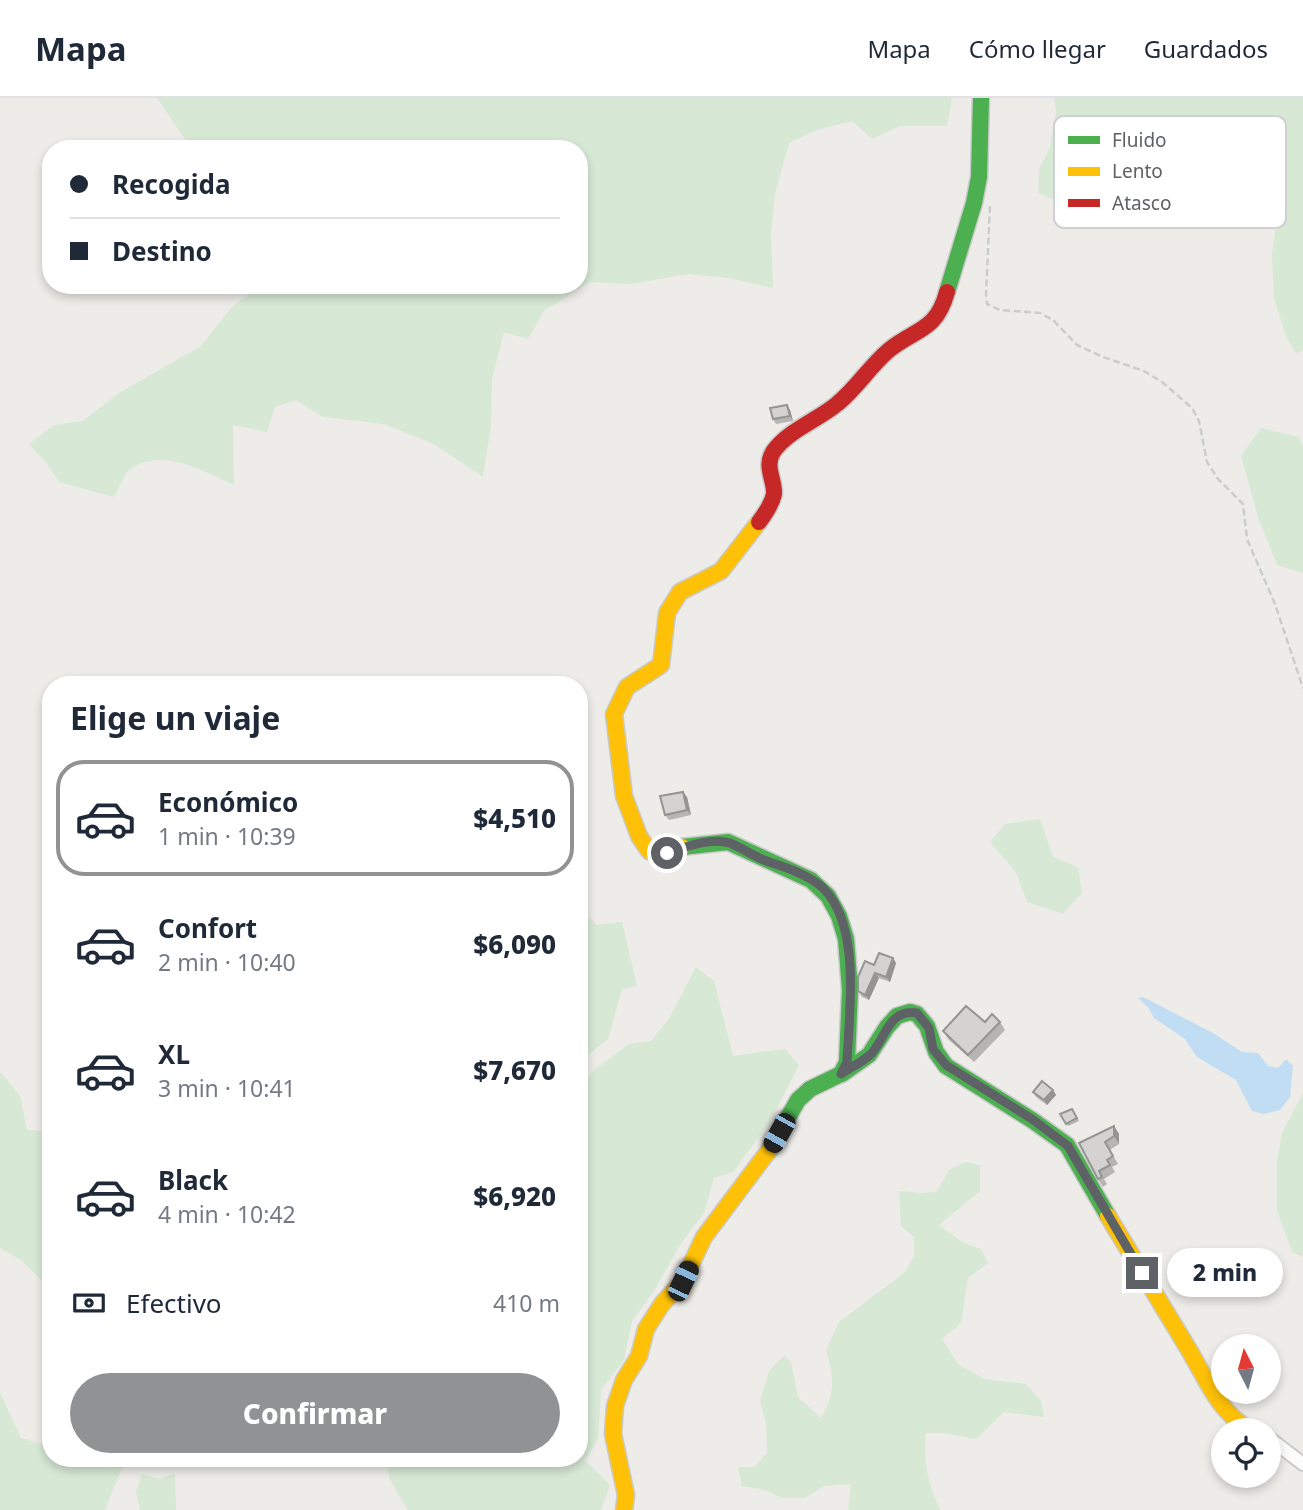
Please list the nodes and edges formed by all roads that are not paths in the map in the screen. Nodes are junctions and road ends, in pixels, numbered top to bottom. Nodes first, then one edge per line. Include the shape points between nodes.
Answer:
1 (981, 98) edge
2 (841, 1074) junction
3 (1232, 1418) edge
4 (1281, 1447) edge
5 (1303, 1464) edge
6 (624, 1510) edge

1 - 2 street via 979,177 943,307 930,325 889,350 838,404 772,454 769,471 774,493 766,513 720,571 680,592 667,613 661,665 627,687 614,713 624,796 649,851 658,854 728,842 811,880 838,911 851,967 847,1062
2 - 3 street via 870,1054 894,1018 910,1012 923,1018 933,1049 946,1065 1068,1146 1213,1397
2 - 6 street via 798,1100 770,1149 704,1237 683,1281 646,1329 639,1356 615,1406 613,1434 626,1495
4 - 5 street

